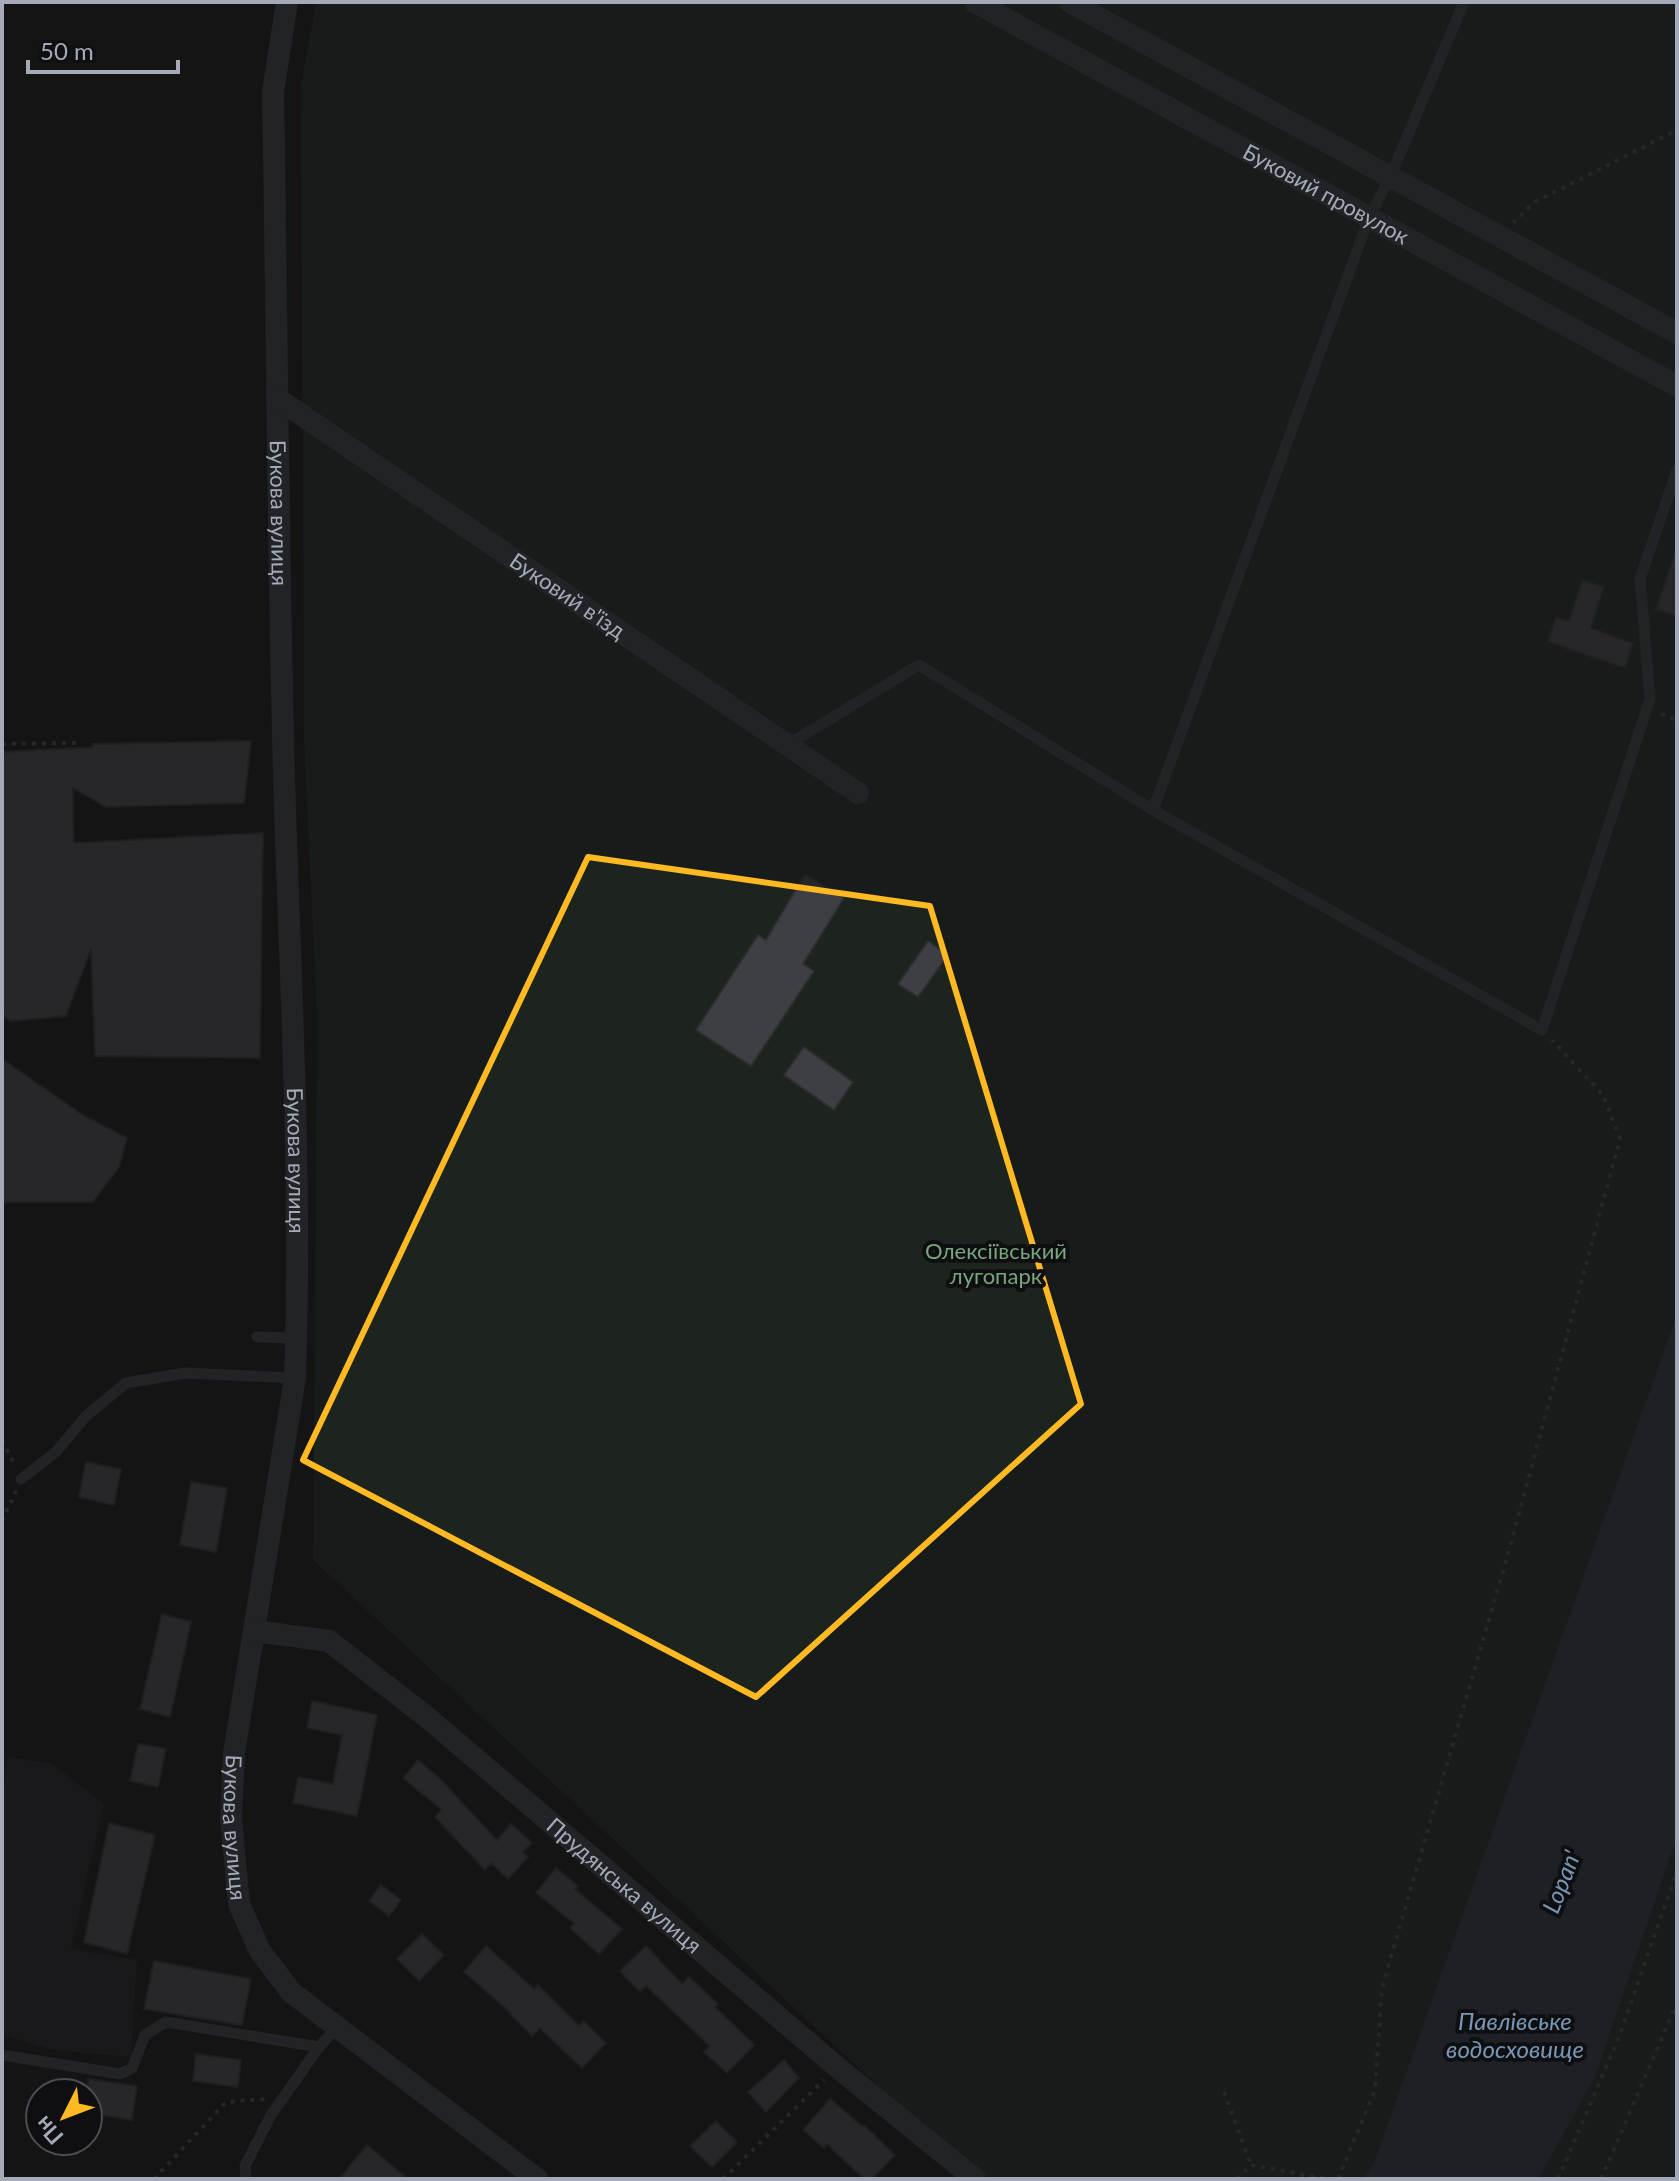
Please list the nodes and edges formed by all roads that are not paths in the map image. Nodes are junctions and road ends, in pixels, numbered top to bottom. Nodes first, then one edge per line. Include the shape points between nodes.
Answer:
1 (287, 2) edge
2 (975, 2) edge
3 (1070, 2) edge
4 (1464, 2) edge
5 (1391, 175) junction
6 (1369, 218) junction
7 (1677, 333) edge
8 (1677, 386) edge
9 (278, 399) junction
10 (1677, 470) edge
11 (787, 745) junction
12 (858, 793) dead end
13 (1153, 810) junction
14 (257, 1337) dead end
15 (296, 1338) junction
16 (295, 1378) junction
17 (21, 1479) road end
18 (255, 1631) junction
19 (336, 2028) junction
20 (319, 2047) junction
21 (2, 2055) edge
22 (246, 2179) edge
23 (537, 2179) edge
24 (975, 2179) edge

1 - 9 street, Букова вулиця via 273,92
2 - 6 street, Буковий провулок
3 - 5 street, Буковий провулок
4 - 5 lane
5 - 6 lane
5 - 7 street, Буковий провулок
6 - 8 street, Буковий провулок
6 - 13 lane
9 - 11 street, Буковий в'їзд
9 - 15 street, Букова вулиця
10 - 13 lane via 1640,579 1650,699 1542,1030
11 - 12 street, Буковий в'їзд
11 - 13 lane via 919,665
14 - 15 lane
15 - 16 street, Букова вулиця
16 - 17 lane via 185,1373 126,1383
16 - 18 street, Букова вулиця
18 - 19 street, Букова вулиця via 234,1753 231,1818 239,1904 260,1951 291,1992
18 - 24 street, Прудянська вулиця via 329,1641 428,1718
19 - 20 lane
19 - 23 street, Букова вулиця
20 - 21 lane via 166,2022 145,2035 132,2068 120,2074
20 - 22 lane via 245,2166

